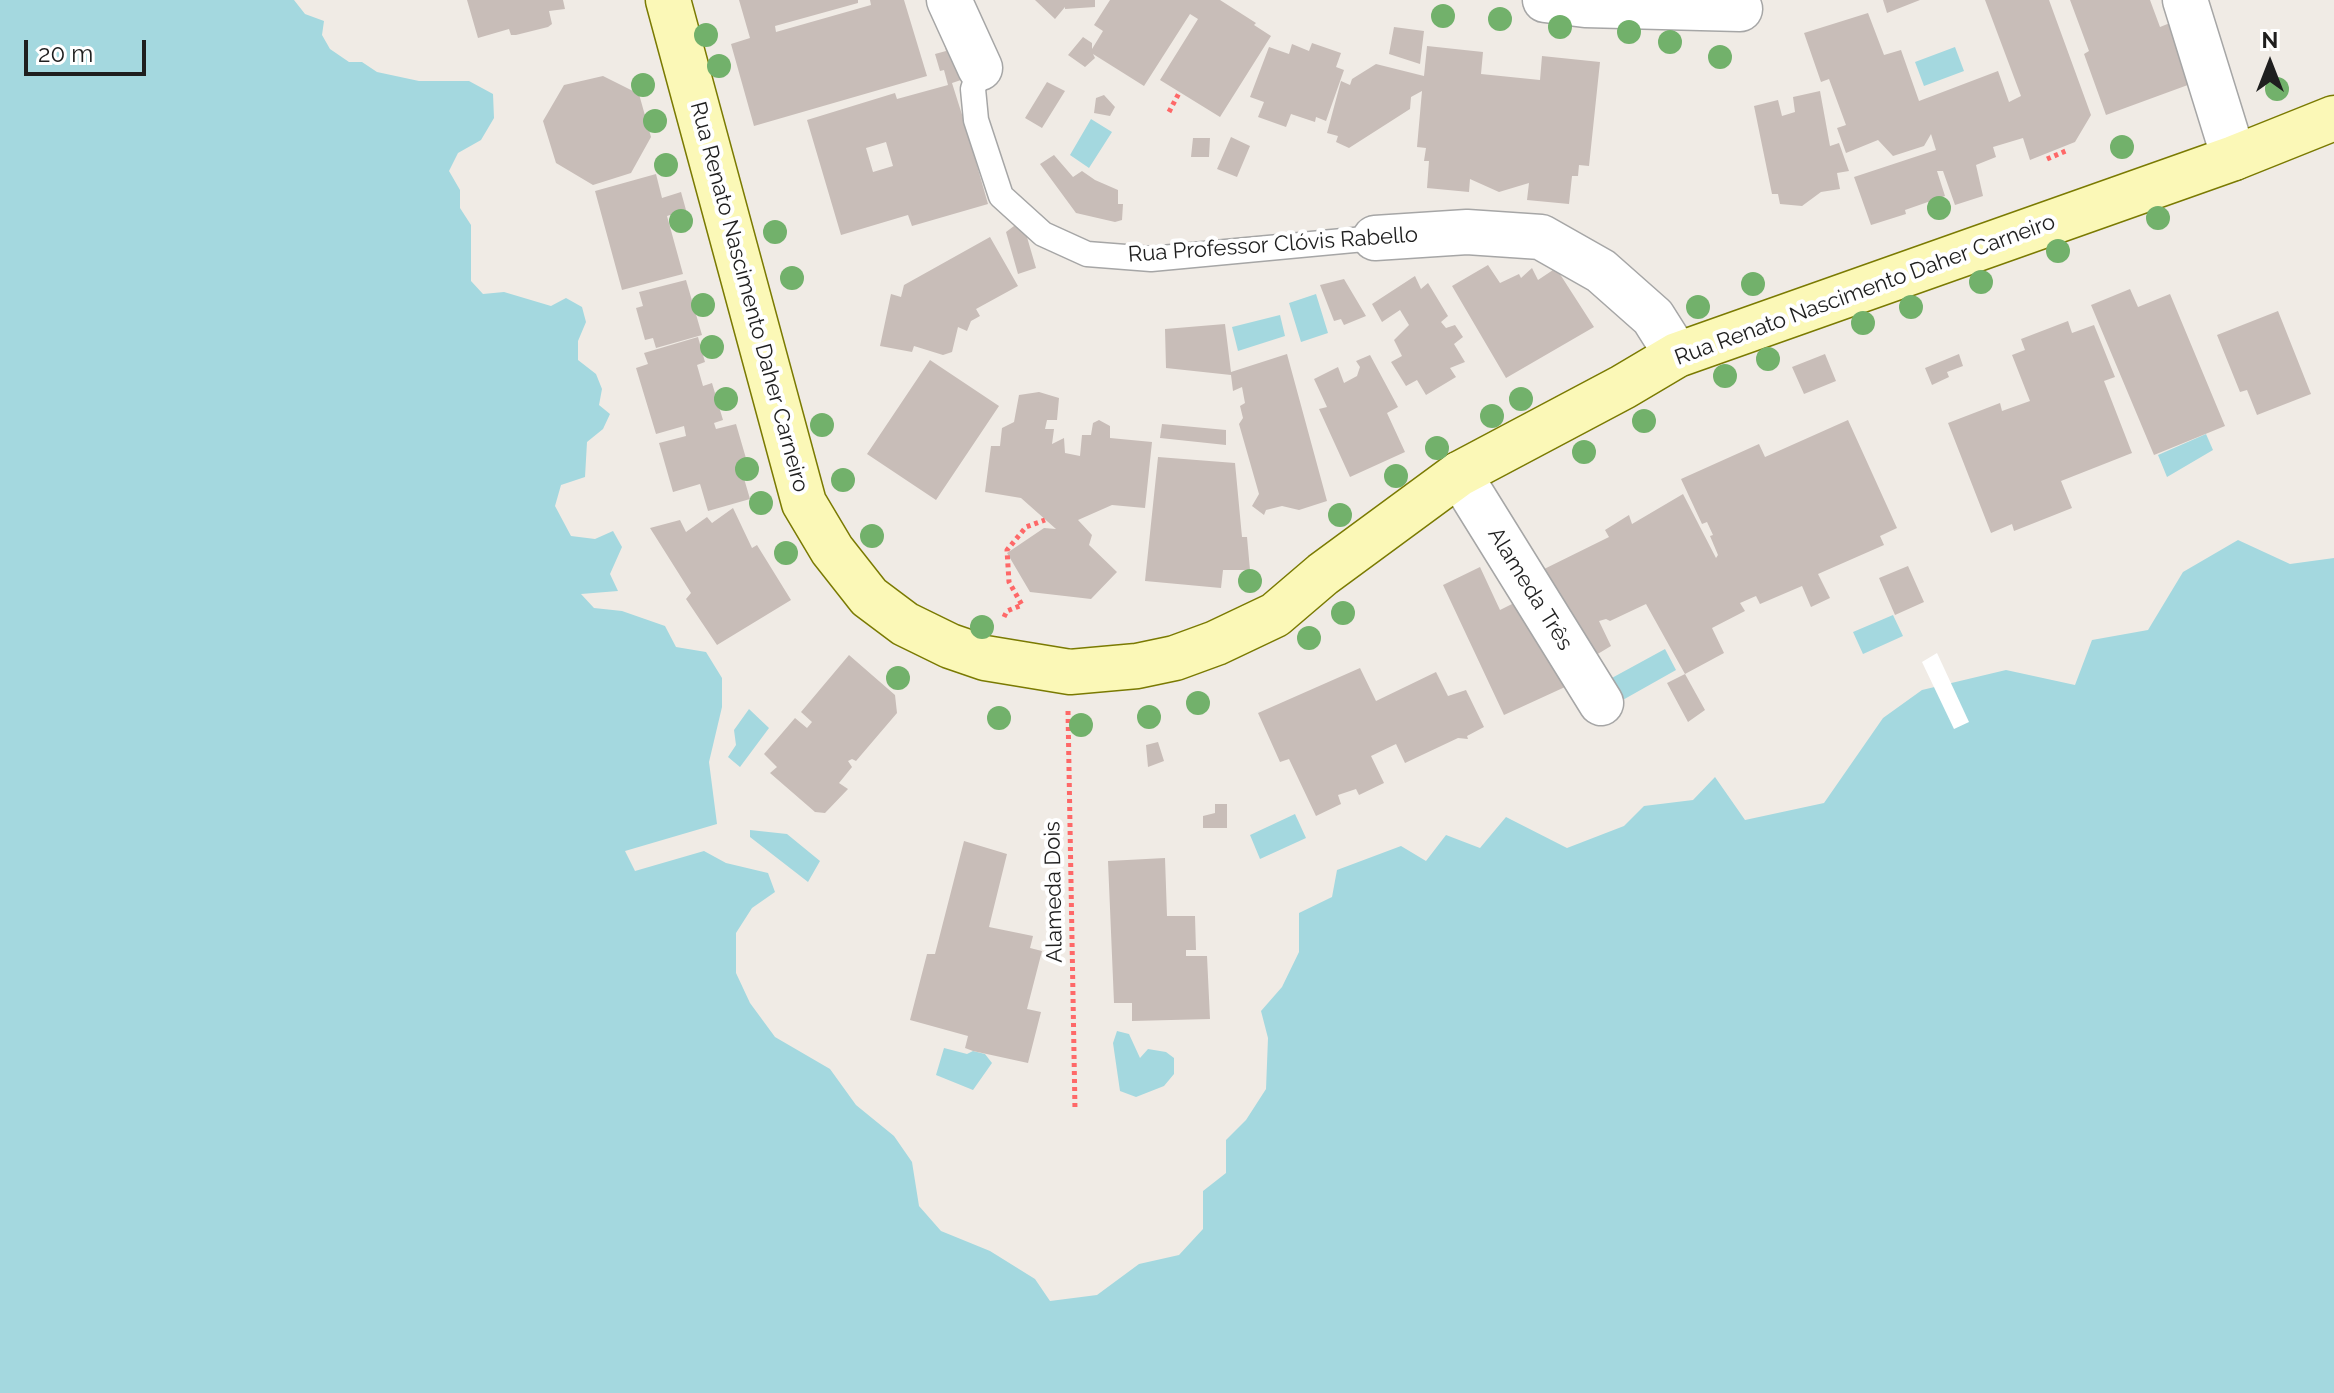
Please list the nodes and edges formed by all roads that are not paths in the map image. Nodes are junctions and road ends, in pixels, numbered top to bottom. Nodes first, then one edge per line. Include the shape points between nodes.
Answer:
1 (668, 0) edge
2 (949, 0) edge
3 (1545, 0) edge
4 (2185, 0) edge
5 (1750, 5) edge
6 (980, 68) joint
7 (2334, 118) edge
8 (2234, 158) junction
9 (1375, 238) joint
10 (1677, 355) junction
11 (1459, 474) junction
12 (1601, 703) dead end

1 - 11 street, Rua Renato Nascimento Daher Carneiro via 804,503 869,597 905,624 985,658 1070,672 1175,658 1275,615
2 - 6 street, Rua Professor Clóvis Rabello
3 - 5 street via 1585,5
4 - 8 street
6 - 9 lane, Rua Professor Clóvis Rabello via 973,89 976,120 1001,196 1043,234 1087,254 1151,259
7 - 8 street, Rua Renato Nascimento Daher Carneiro
8 - 10 street, Rua Renato Nascimento Daher Carneiro
9 - 10 street, Rua Professor Clóvis Rabello via 1467,232 1541,237 1601,271 1653,317
10 - 11 street, Rua Renato Nascimento Daher Carneiro
11 - 12 street, Alameda Três

